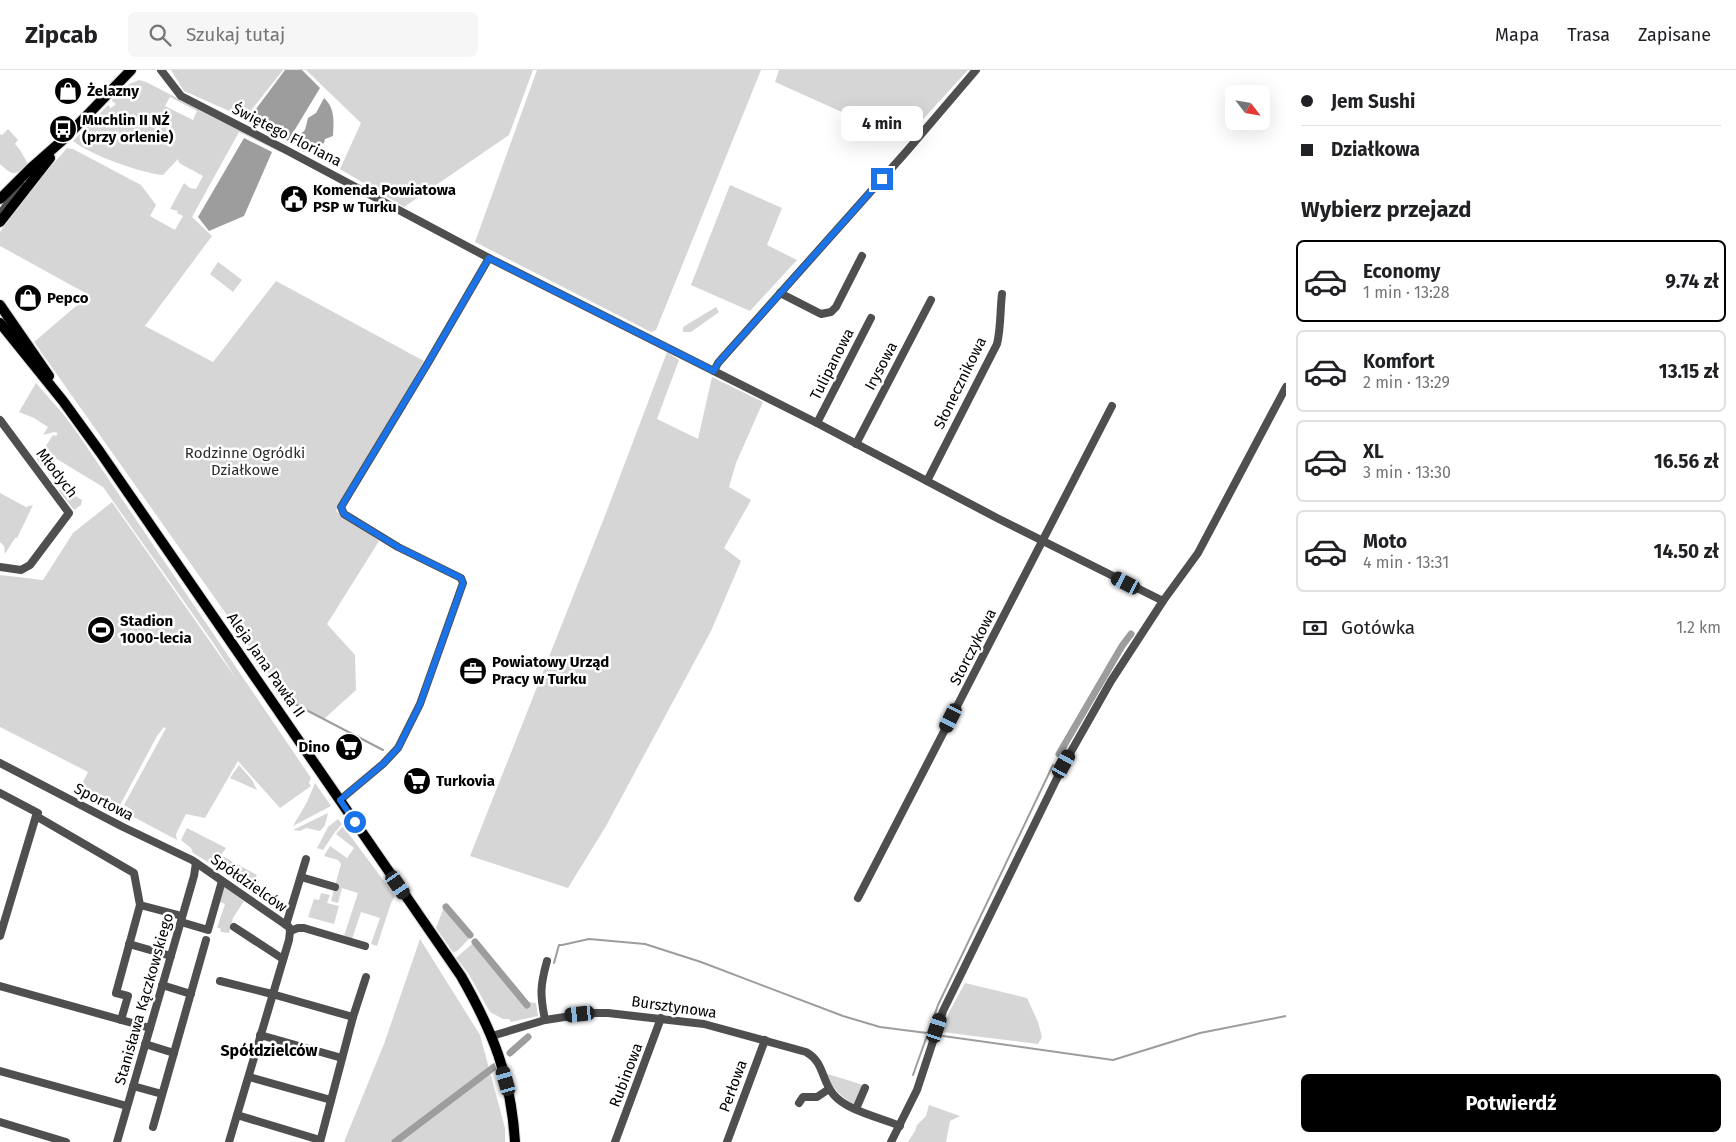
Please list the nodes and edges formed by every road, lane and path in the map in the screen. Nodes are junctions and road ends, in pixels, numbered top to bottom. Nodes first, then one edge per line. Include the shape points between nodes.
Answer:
1 (131, 70) edge
2 (161, 70) edge
3 (976, 70) edge
4 (66, 138) junction
5 (15, 185) junction
6 (26, 187) junction
7 (0, 199) edge
8 (0, 215) edge
9 (0, 222) edge
10 (862, 256) dead end
11 (489, 258) junction
12 (780, 293) junction
13 (1002, 294) dead end
14 (931, 300) dead end
15 (0, 305) edge
16 (871, 318) dead end
17 (0, 323) edge
18 (710, 369) junction
19 (1286, 387) edge
20 (63, 401) junction
21 (1112, 406) dead end
22 (0, 420) edge
23 (817, 423) junction
24 (856, 444) junction
25 (927, 481) junction
26 (1042, 541) junction
27 (0, 567) edge
28 (1163, 601) junction
29 (0, 763) edge
30 (0, 793) edge
31 (340, 800) junction
32 (35, 818) junction
33 (306, 859) dead end
34 (196, 863) junction
35 (301, 877) junction
36 (222, 881) junction
37 (335, 887) dead end
38 (858, 898) dead end
39 (140, 904) junction
40 (182, 919) junction
41 (234, 926) dead end
42 (288, 928) junction
43 (0, 936) edge
44 (206, 940) dead end
45 (129, 944) junction
46 (364, 946) dead end
47 (171, 956) junction
48 (283, 958) junction
49 (547, 961) dead end
50 (366, 977) dead end
51 (220, 981) dead end
52 (162, 985) junction
53 (0, 986) edge
54 (191, 994) junction
55 (272, 994) junction
56 (353, 1017) junction
57 (662, 1018) junction
58 (121, 1020) junction
59 (546, 1020) junction
60 (150, 1028) junction
61 (260, 1036) junction
62 (492, 1036) junction
63 (765, 1040) junction
64 (145, 1044) junction
65 (174, 1053) junction
66 (342, 1058) junction
67 (0, 1071) edge
68 (248, 1077) junction
69 (133, 1086) junction
70 (865, 1088) dead end
71 (829, 1089) junction
72 (162, 1094) junction
73 (331, 1100) junction
74 (799, 1103) dead end
75 (127, 1106) junction
76 (856, 1109) junction
77 (237, 1115) junction
78 (0, 1122) edge
79 (900, 1126) junction
80 (153, 1127) dead end
81 (46, 1139) edge
82 (320, 1141) edge
83 (66, 1142) edge
84 (117, 1142) edge
85 (229, 1142) edge
86 (515, 1142) edge
87 (615, 1142) edge
88 (727, 1142) edge
89 (892, 1142) edge

1 - 4 main road
2 - 11 street, Świętego Floriana via 181,96
3 - 12 street
4 - 5 main road
4 - 6 main road
5 - 6 street
5 - 7 main road
5 - 8 street via 14,195
6 - 9 main road
10 - 12 street via 836,307 827,314
11 - 18 street, Świętego Floriana
11 - 31 street via 341,507 344,514 398,547 461,578 463,583 420,704 398,748
12 - 18 street
13 - 25 street, Słonecznikowa via 997,344
14 - 24 street, Irysowa
15 - 20 main road, Aleja Jana Pawła II via 33,347
16 - 23 street, Tulipanowa
17 - 20 main road, Aleja Jana Pawła II
18 - 23 street, Świętego Floriana
19 - 28 street via 1198,553
20 - 31 main road, Aleja Jana Pawła II
21 - 26 street, Storczykowa
22 - 27 street, Młodych via 69,513 30,565 21,570
23 - 24 street, Świętego Floriana
24 - 25 street, Świętego Floriana
25 - 26 street, Świętego Floriana
26 - 28 street, Świętego Floriana
26 - 38 street, Storczykowa
28 - 79 street via 1064,764 943,1012 919,1085
29 - 34 street, Sportowa
30 - 32 street via 38,813
31 - 62 main road, Aleja Jana Pawła II via 461,976
32 - 39 street via 134,873
32 - 43 street
33 - 35 street, Spółdzielców
34 - 36 street, Spółdzielców
34 - 40 street, Stanisława Kączkowskiego
35 - 37 street
35 - 42 street, Spółdzielców
36 - 40 street via 208,930
36 - 42 street, Spółdzielców
39 - 40 street
39 - 45 street
40 - 47 street, Stanisława Kączkowskiego
41 - 48 street
42 - 46 street, Spółdzielców via 304,928
42 - 48 street, Spółdzielców
44 - 54 street
45 - 47 street
45 - 58 street via 116,993 128,996
47 - 52 street, Stanisława Kączkowskiego
48 - 55 street, Spółdzielców
49 - 59 street via 540,993
50 - 56 street
51 - 55 street
52 - 54 street
52 - 60 street, Stanisława Kączkowskiego
53 - 58 street
54 - 65 street
55 - 56 street
55 - 61 street, Spółdzielców
56 - 66 street
57 - 59 street, Bursztynowa via 600,1013
57 - 63 street, Bursztynowa via 704,1024
57 - 87 street, Rubinowa
58 - 60 street
59 - 62 street, Bursztynowa
60 - 64 street, Stanisława Kączkowskiego
61 - 66 street
61 - 68 street, Spółdzielców
62 - 86 main road, Aleja Jana Pawła II via 510,1100
63 - 71 street, Bursztynowa via 814,1057
63 - 88 street, Perłowa
64 - 65 street
64 - 69 street, Stanisława Kączkowskiego
65 - 72 street
66 - 73 street
67 - 75 street
68 - 73 street
68 - 77 street, Spółdzielców
69 - 72 street
69 - 75 street, Stanisława Kączkowskiego
70 - 76 street
71 - 74 street via 817,1097 803,1097
71 - 76 street, Bursztynowa via 844,1104
72 - 80 street
73 - 82 street
75 - 84 street, Stanisława Kączkowskiego
76 - 79 street, Bursztynowa
77 - 82 street
77 - 85 street, Spółdzielców
78 - 81 street
79 - 89 street
81 - 83 street

